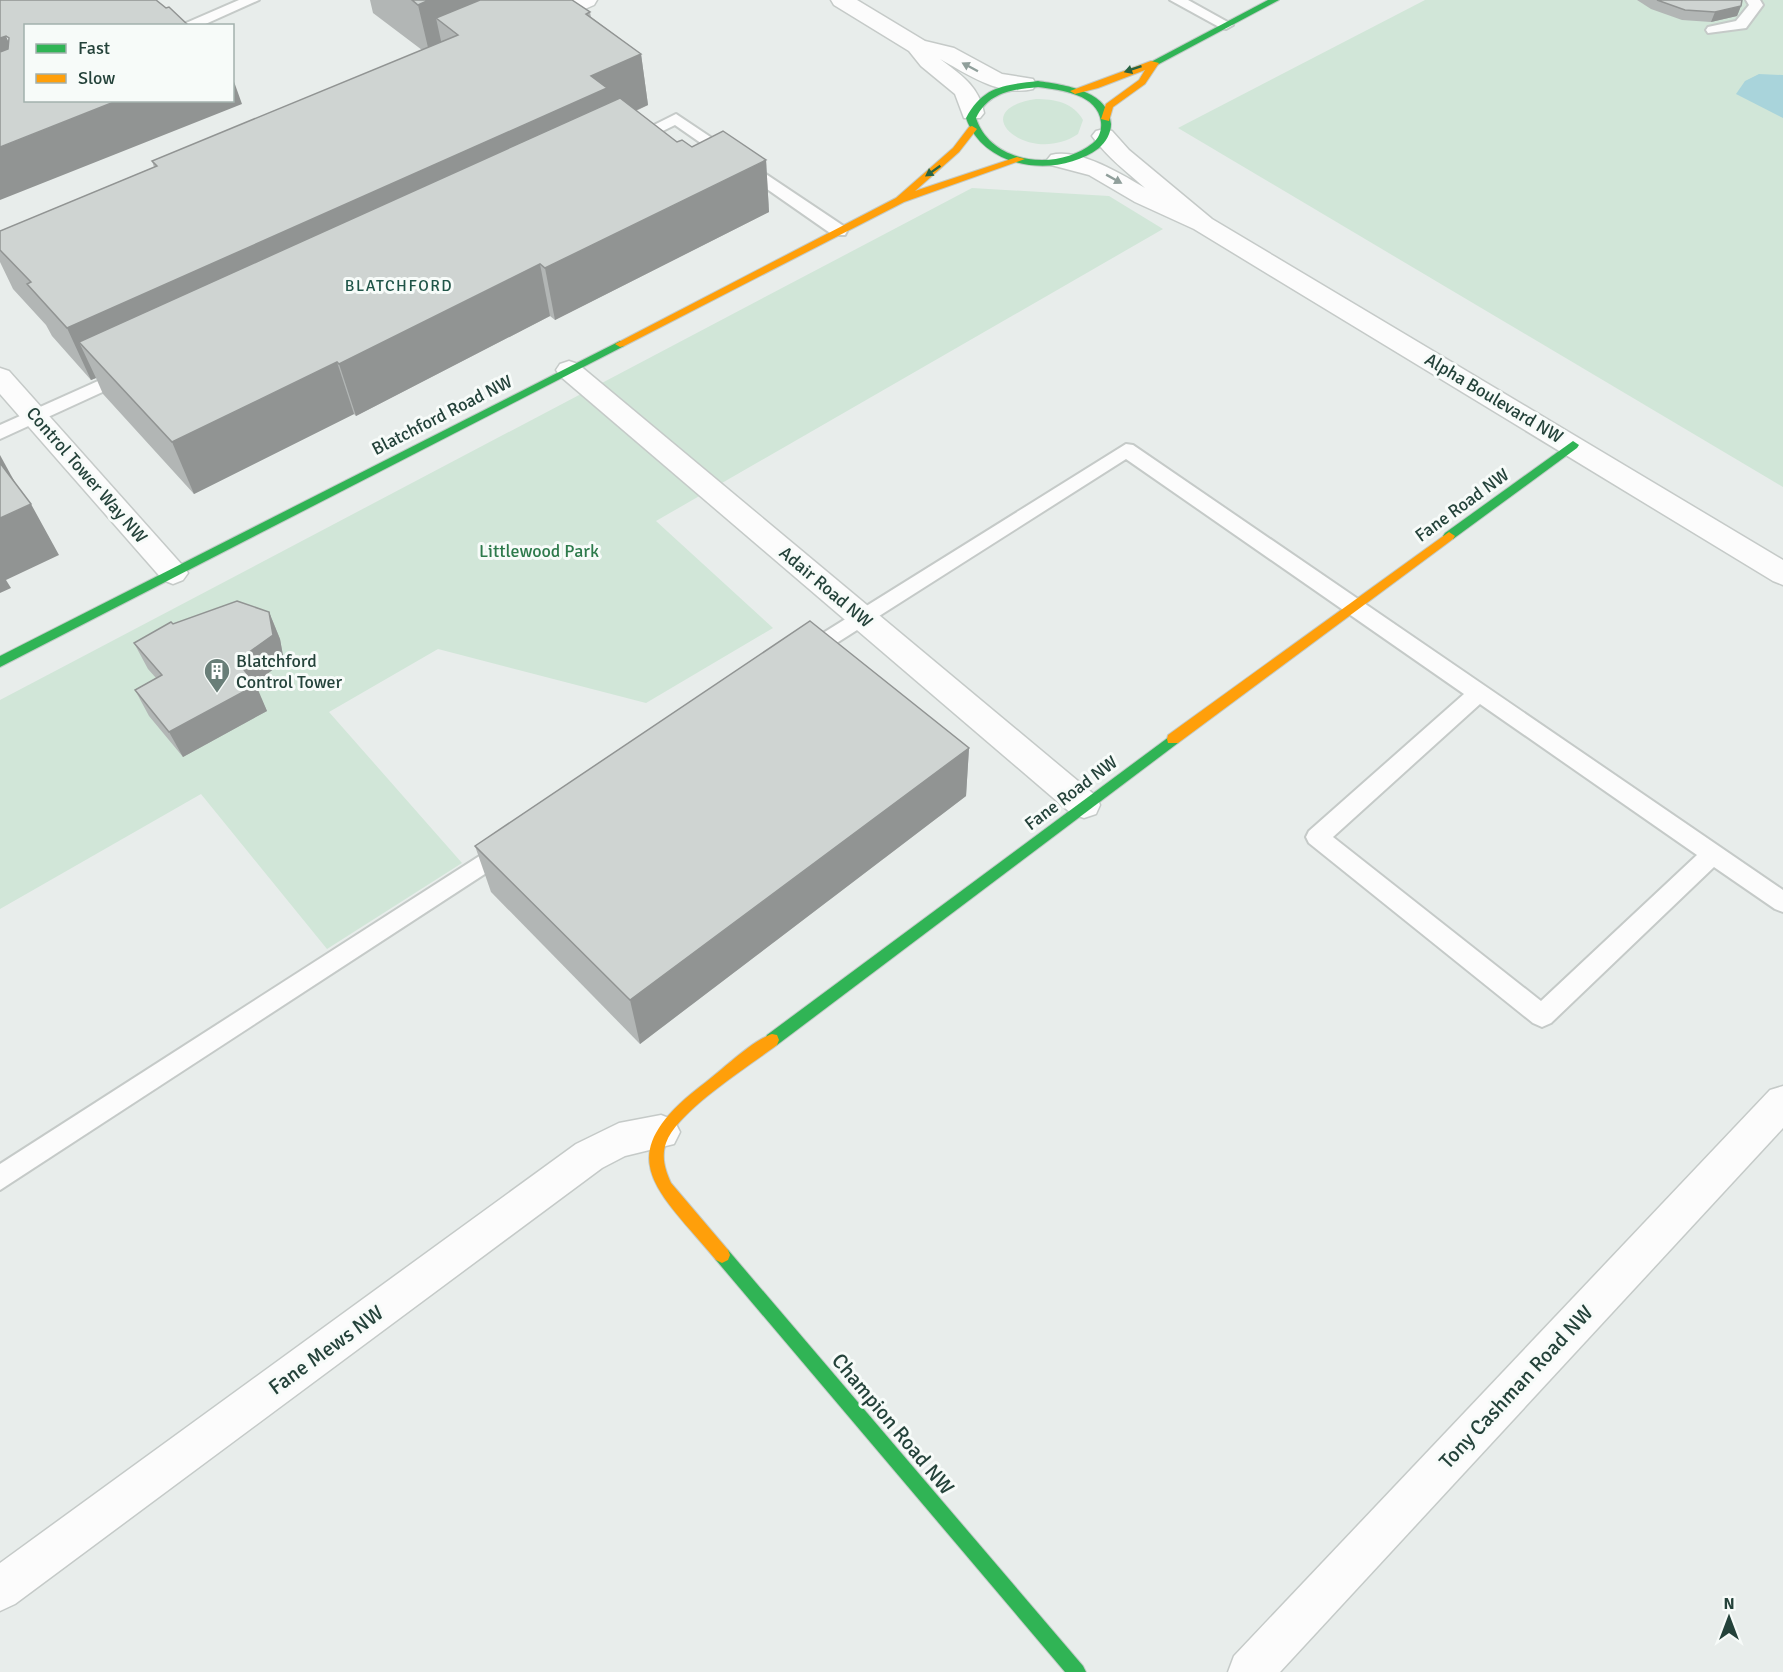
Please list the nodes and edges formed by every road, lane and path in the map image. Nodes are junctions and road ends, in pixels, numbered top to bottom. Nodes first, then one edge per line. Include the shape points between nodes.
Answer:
1 (252, 0) edge
2 (586, 0) edge
3 (842, 0) edge
4 (1177, 0) edge
5 (1275, 0) edge
6 (1753, 0) edge
7 (191, 24) edge
8 (1226, 25) junction
9 (522, 27) edge
10 (1713, 30) dead end
11 (917, 46) junction
12 (1154, 63) junction
13 (1025, 84) junction
14 (1075, 91) junction
15 (972, 121) junction
16 (1105, 127) junction
17 (611, 149) edge
18 (1020, 159) junction
19 (1059, 160) junction
20 (900, 200) junction
21 (1203, 224) junction
22 (839, 231) junction
23 (142, 367) edge
24 (569, 369) junction
25 (0, 377) edge
26 (35, 416) junction
27 (0, 433) edge
28 (1573, 445) junction
29 (173, 573) junction
30 (1783, 574) edge
31 (1353, 607) junction
32 (861, 617) junction
33 (0, 662) edge
34 (790, 663) edge
35 (1479, 693) junction
36 (1084, 805) junction
37 (525, 836) edge
38 (1712, 854) junction
39 (1783, 903) edge
40 (1783, 1102) edge
41 (661, 1132) junction
42 (0, 1178) edge
43 (0, 1589) edge
44 (1077, 1672) edge
45 (1250, 1672) edge

1 - 7 lane
2 - 9 street
3 - 11 street
4 - 8 lane
5 - 8 street
6 - 10 lane via 1756,4 1741,25
8 - 12 street
13 -> 11 street via 996,80 946,53
11 - 15 street via 932,64 963,87 970,99
12 -> 14 street
12 - 16 street via 1144,82 1109,106
13 - 14 street
13 - 15 street via 992,93 976,105
14 - 16 street via 1095,102
15 - 18 street via 976,136 993,150
15 -> 20 street, Blatchford Road NW via 957,152 912,185
16 - 19 street via 1088,150
16 - 21 street, Alpha Boulevard NW via 1121,155
17 - 22 lane via 676,119
18 - 19 street
18 - 20 street, Blatchford Road NW
19 -> 21 street, Alpha Boulevard NW via 1097,170
20 - 22 street, Blatchford Road NW
21 - 28 street, Alpha Boulevard NW
22 - 24 street, Blatchford Road NW
23 - 26 lane
24 - 29 street, Blatchford Road NW
24 - 32 street, Adair Road NW
25 - 26 street, Control Tower Way NW
26 - 27 lane
26 - 29 street, Control Tower Way NW
28 - 30 street, Alpha Boulevard NW
28 - 31 street, Fane Road NW
29 - 33 street, Blatchford Road NW
31 - 32 lane via 1126,450
31 - 35 lane
31 - 36 street, Fane Road NW
32 - 34 lane
32 - 36 street, Adair Road NW
35 - 38 lane
35 - 38 lane via 1317,837 1542,1016
36 - 41 street, Fane Road NW via 692,1101
37 - 42 lane
38 - 39 lane
40 - 45 street, Tony Cashman Road NW
41 - 43 street, Fane Mews NW via 619,1140 589,1156
41 - 44 street, Champion Road NW via 655,1146 656,1167 664,1187

